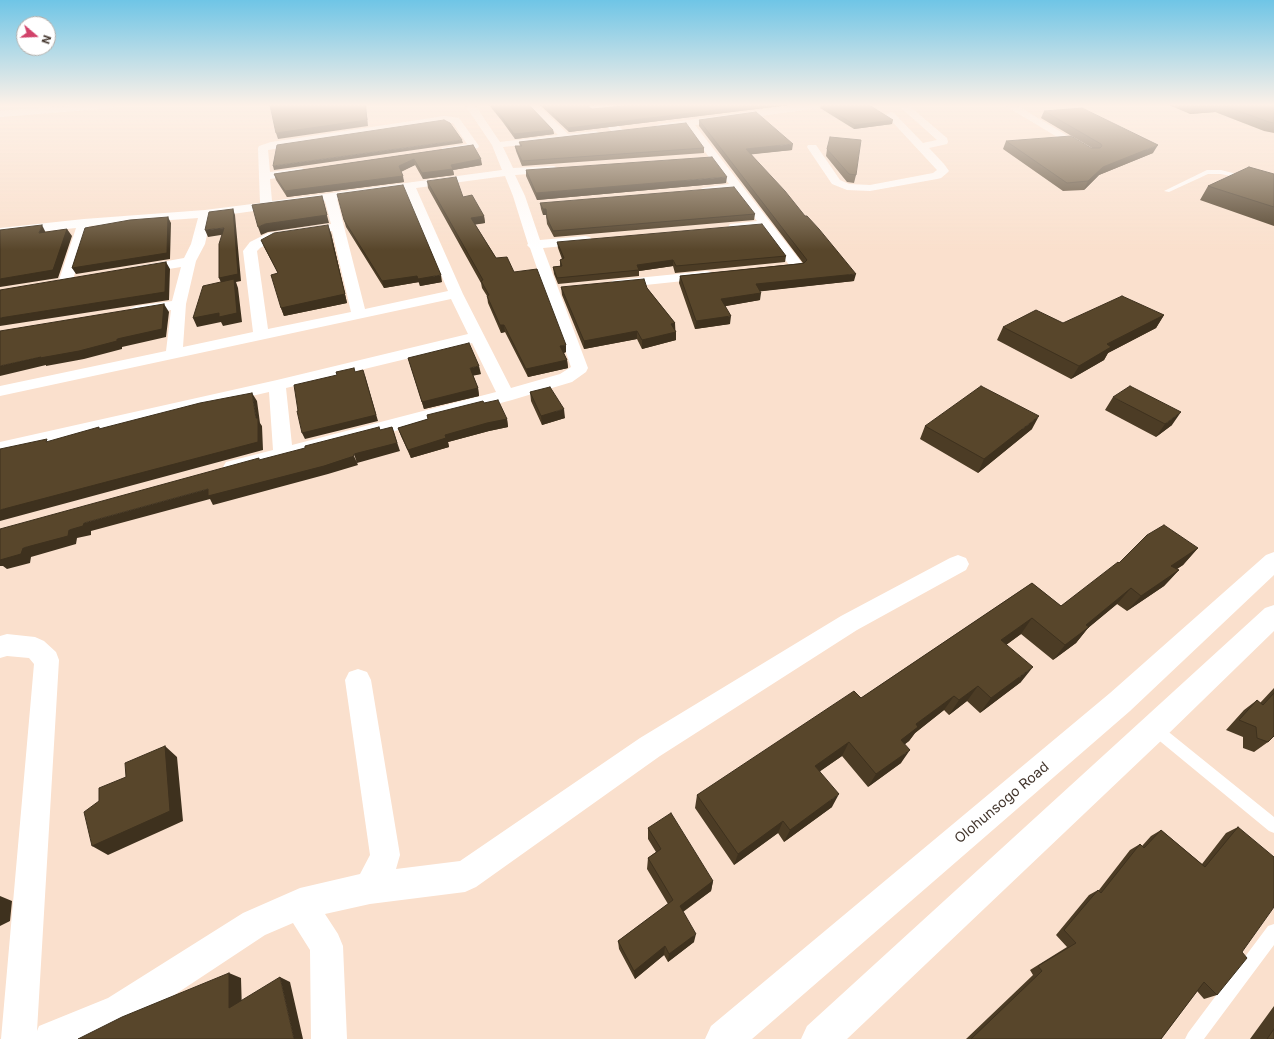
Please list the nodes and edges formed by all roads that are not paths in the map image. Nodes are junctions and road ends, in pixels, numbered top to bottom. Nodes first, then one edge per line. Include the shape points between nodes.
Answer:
1 (263, 153) edge
2 (500, 153) edge
3 (713, 153) edge
4 (816, 153) edge
5 (929, 153) edge
6 (716, 157) junction
7 (700, 158) edge
8 (564, 168) edge
9 (311, 169) edge
10 (508, 172) junction
11 (265, 176) junction
12 (1248, 178) edge
13 (409, 186) junction
14 (738, 188) junction
15 (692, 191) edge
16 (1167, 191) dead end
17 (330, 196) junction
18 (266, 205) junction
19 (537, 205) dead end
20 (522, 206) junction
21 (205, 214) junction
22 (84, 223) junction
23 (766, 224) junction
24 (338, 226) junction
25 (720, 228) edge
26 (0, 232) edge
27 (596, 239) edge
28 (534, 245) junction
29 (189, 261) junction
30 (781, 267) edge
31 (127, 272) edge
32 (718, 274) edge
33 (80, 280) edge
34 (65, 283) junction
35 (51, 285) edge
36 (606, 286) edge
37 (567, 290) edge
38 (551, 291) junction
39 (456, 294) junction
40 (179, 304) junction
41 (125, 312) edge
42 (359, 315) junction
43 (261, 336) junction
44 (476, 336) junction
45 (174, 354) junction
46 (277, 385) junction
47 (0, 391) edge
48 (506, 396) junction
49 (0, 448) edge
50 (283, 453) junction
51 (214, 472) edge
52 (1274, 561) edge
53 (958, 564) dead end
54 (1274, 615) edge
55 (0, 648) edge
56 (358, 680) dead end
57 (1154, 729) junction
58 (1274, 826) edge
59 (370, 888) junction
60 (300, 904) junction
61 (1274, 932) edge
62 (19, 1039) edge
63 (52, 1039) edge
64 (329, 1039) edge
65 (724, 1039) edge
66 (820, 1039) edge
67 (1194, 1039) edge

1 - 11 street
2 - 10 street
3 - 6 street
4 - 5 street via 836,182 858,189 937,176 943,171
6 - 7 street
6 - 14 street
8 - 10 street
9 - 11 street
10 - 13 street
10 - 20 street
11 - 18 street
12 - 16 lane via 1221,172 1207,172
13 - 17 street
13 - 39 street
14 - 15 street
14 - 23 street
17 - 18 street
17 - 24 street
18 - 21 street
19 - 20 street
20 - 28 street
21 - 22 street
21 - 29 street via 198,244
22 - 26 street
22 - 34 street
23 - 25 street
23 - 30 street via 797,266
24 - 42 street
24 - 43 street via 273,236 255,245 250,251
27 - 28 street
28 - 38 street
29 - 31 street
29 - 40 street
32 - 36 street
33 - 34 street
34 - 35 street
37 - 38 street
38 - 48 street via 580,368 566,378
39 - 42 street
39 - 44 street
40 - 41 street
40 - 45 street
42 - 43 street
43 - 45 street
44 - 46 street
44 - 48 street
45 - 47 street
46 - 49 street
46 - 50 street
48 - 50 street
50 - 51 street
52 - 65 main road, Olohunsogo Road via 1120,702
53 - 59 street via 849,624 650,747 465,876
54 - 57 main road
55 - 62 street via 35,648 47,660
56 - 59 street via 385,856 379,874
57 - 58 lane
57 - 66 main road
59 - 60 street
60 - 63 street via 254,924 120,1011
60 - 64 street via 326,946
61 - 67 lane

